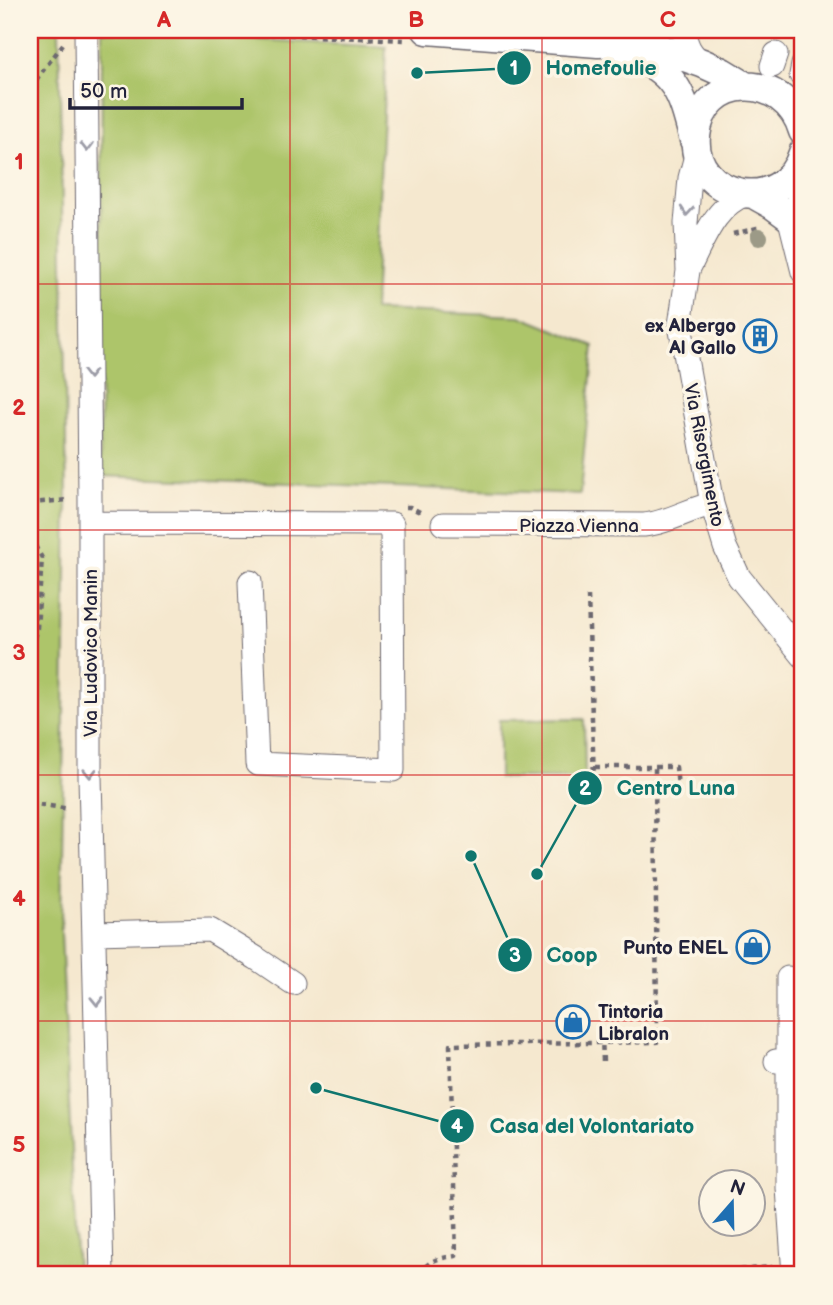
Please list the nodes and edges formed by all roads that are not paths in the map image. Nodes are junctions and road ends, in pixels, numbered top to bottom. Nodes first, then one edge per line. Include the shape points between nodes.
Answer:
1 (683, 30) edge
2 (76, 35) edge
3 (420, 35) edge
4 (667, 39) edge
5 (598, 43) junction
6 (702, 63) junction
7 (745, 86) junction
8 (795, 107) edge
9 (803, 131) edge
10 (696, 149) junction
11 (800, 162) edge
12 (752, 195) junction
13 (790, 219) edge
14 (688, 271) junction
15 (803, 272) edge
16 (712, 505) junction
17 (90, 523) junction
18 (443, 524) dead end
19 (250, 582) dead end
20 (803, 656) edge
21 (95, 933) junction
22 (788, 978) dead end
23 (293, 983) dead end
24 (787, 1271) edge
25 (102, 1275) edge

1 - 6 street via 691,53
2 -> 17 street, Via Ludovico Manin
3 - 5 main road
4 - 5 main road
4 - 6 main road
5 - 10 main road via 650,62 671,78 685,107
6 - 7 main road
7 - 8 main road via 766,89
7 - 10 main road via 721,94 707,106 698,127
8 - 9 main road
10 - 12 main road via 712,178 731,190
10 -> 14 street via 686,223
11 - 12 main road via 779,186
11 - 13 main road
12 - 13 main road
12 - 14 street via 726,206
13 - 15 street
14 - 16 street, Via Risorgimento via 680,326
16 - 18 street, Piazza Vienna via 643,525
16 - 20 street, Via Risorgimento via 739,577
17 - 19 street via 392,524 393,770 257,764
17 -> 21 street, Via Ludovico Manin
21 - 23 street via 210,930
21 -> 25 street, Via Ludovico Manin
22 - 24 street via 782,1061

